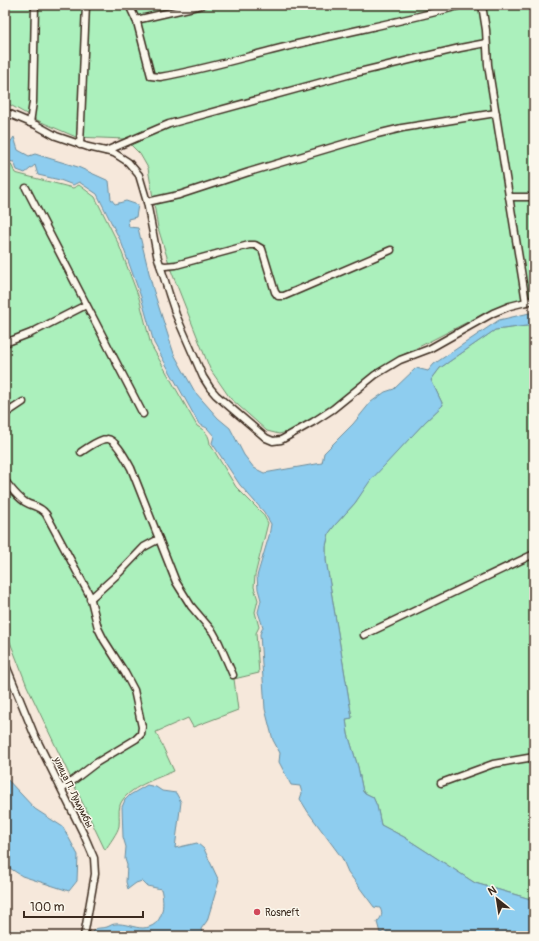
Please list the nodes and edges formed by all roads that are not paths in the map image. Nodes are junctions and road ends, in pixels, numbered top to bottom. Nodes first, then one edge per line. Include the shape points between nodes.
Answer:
1 (35, 5) edge
2 (86, 5) edge
3 (129, 5) edge
4 (202, 5) edge
5 (462, 5) edge
6 (482, 5) edge
7 (136, 20) junction
8 (486, 43) junction
9 (5, 112) edge
10 (496, 112) junction
11 (30, 123) junction
12 (80, 145) junction
13 (106, 151) junction
14 (26, 188) dead end
15 (509, 197) junction
16 (534, 197) edge
17 (148, 202) junction
18 (391, 250) dead end
19 (160, 264) junction
20 (534, 300) edge
21 (526, 302) junction
22 (86, 305) junction
23 (5, 343) edge
24 (23, 402) dead end
25 (5, 414) edge
26 (143, 414) dead end
27 (81, 452) dead end
28 (5, 481) edge
29 (159, 539) junction
30 (534, 554) edge
31 (90, 598) junction
32 (364, 635) dead end
33 (5, 664) edge
34 (233, 675) dead end
35 (534, 757) edge
36 (441, 783) dead end
37 (62, 789) junction
38 (84, 936) edge

1 - 11 street via 33,102
2 - 12 street
3 - 7 street
4 - 7 street
5 - 7 street via 160,77 151,76
6 - 8 street
8 - 10 street
8 - 13 street via 355,72 176,122
9 - 11 street
10 - 15 street
10 - 17 street via 377,134 179,195
11 - 12 street
12 - 13 street
13 - 17 street via 120,156 134,168 142,181
14 - 22 street
15 - 16 street
15 - 21 street
17 - 19 street
18 - 19 street via 284,296 278,296 274,292 262,249 255,245 176,265
19 - 21 street via 176,315 210,388 266,438 273,441 281,440 333,409 394,362 428,349 493,313
20 - 21 street
22 - 23 street
22 - 26 street
24 - 25 street
27 - 29 street via 102,440 111,440 131,468
28 - 31 street via 25,502 42,509 46,514
29 - 31 street via 144,547
29 - 34 street via 176,582 191,606 213,632
30 - 32 street
31 - 37 street via 98,628 134,690 142,727 141,734
33 - 37 street, улица П. Лумумбы via 34,734
35 - 36 street via 492,764
37 - 38 street, улица П. Лумумбы via 94,858 95,874

